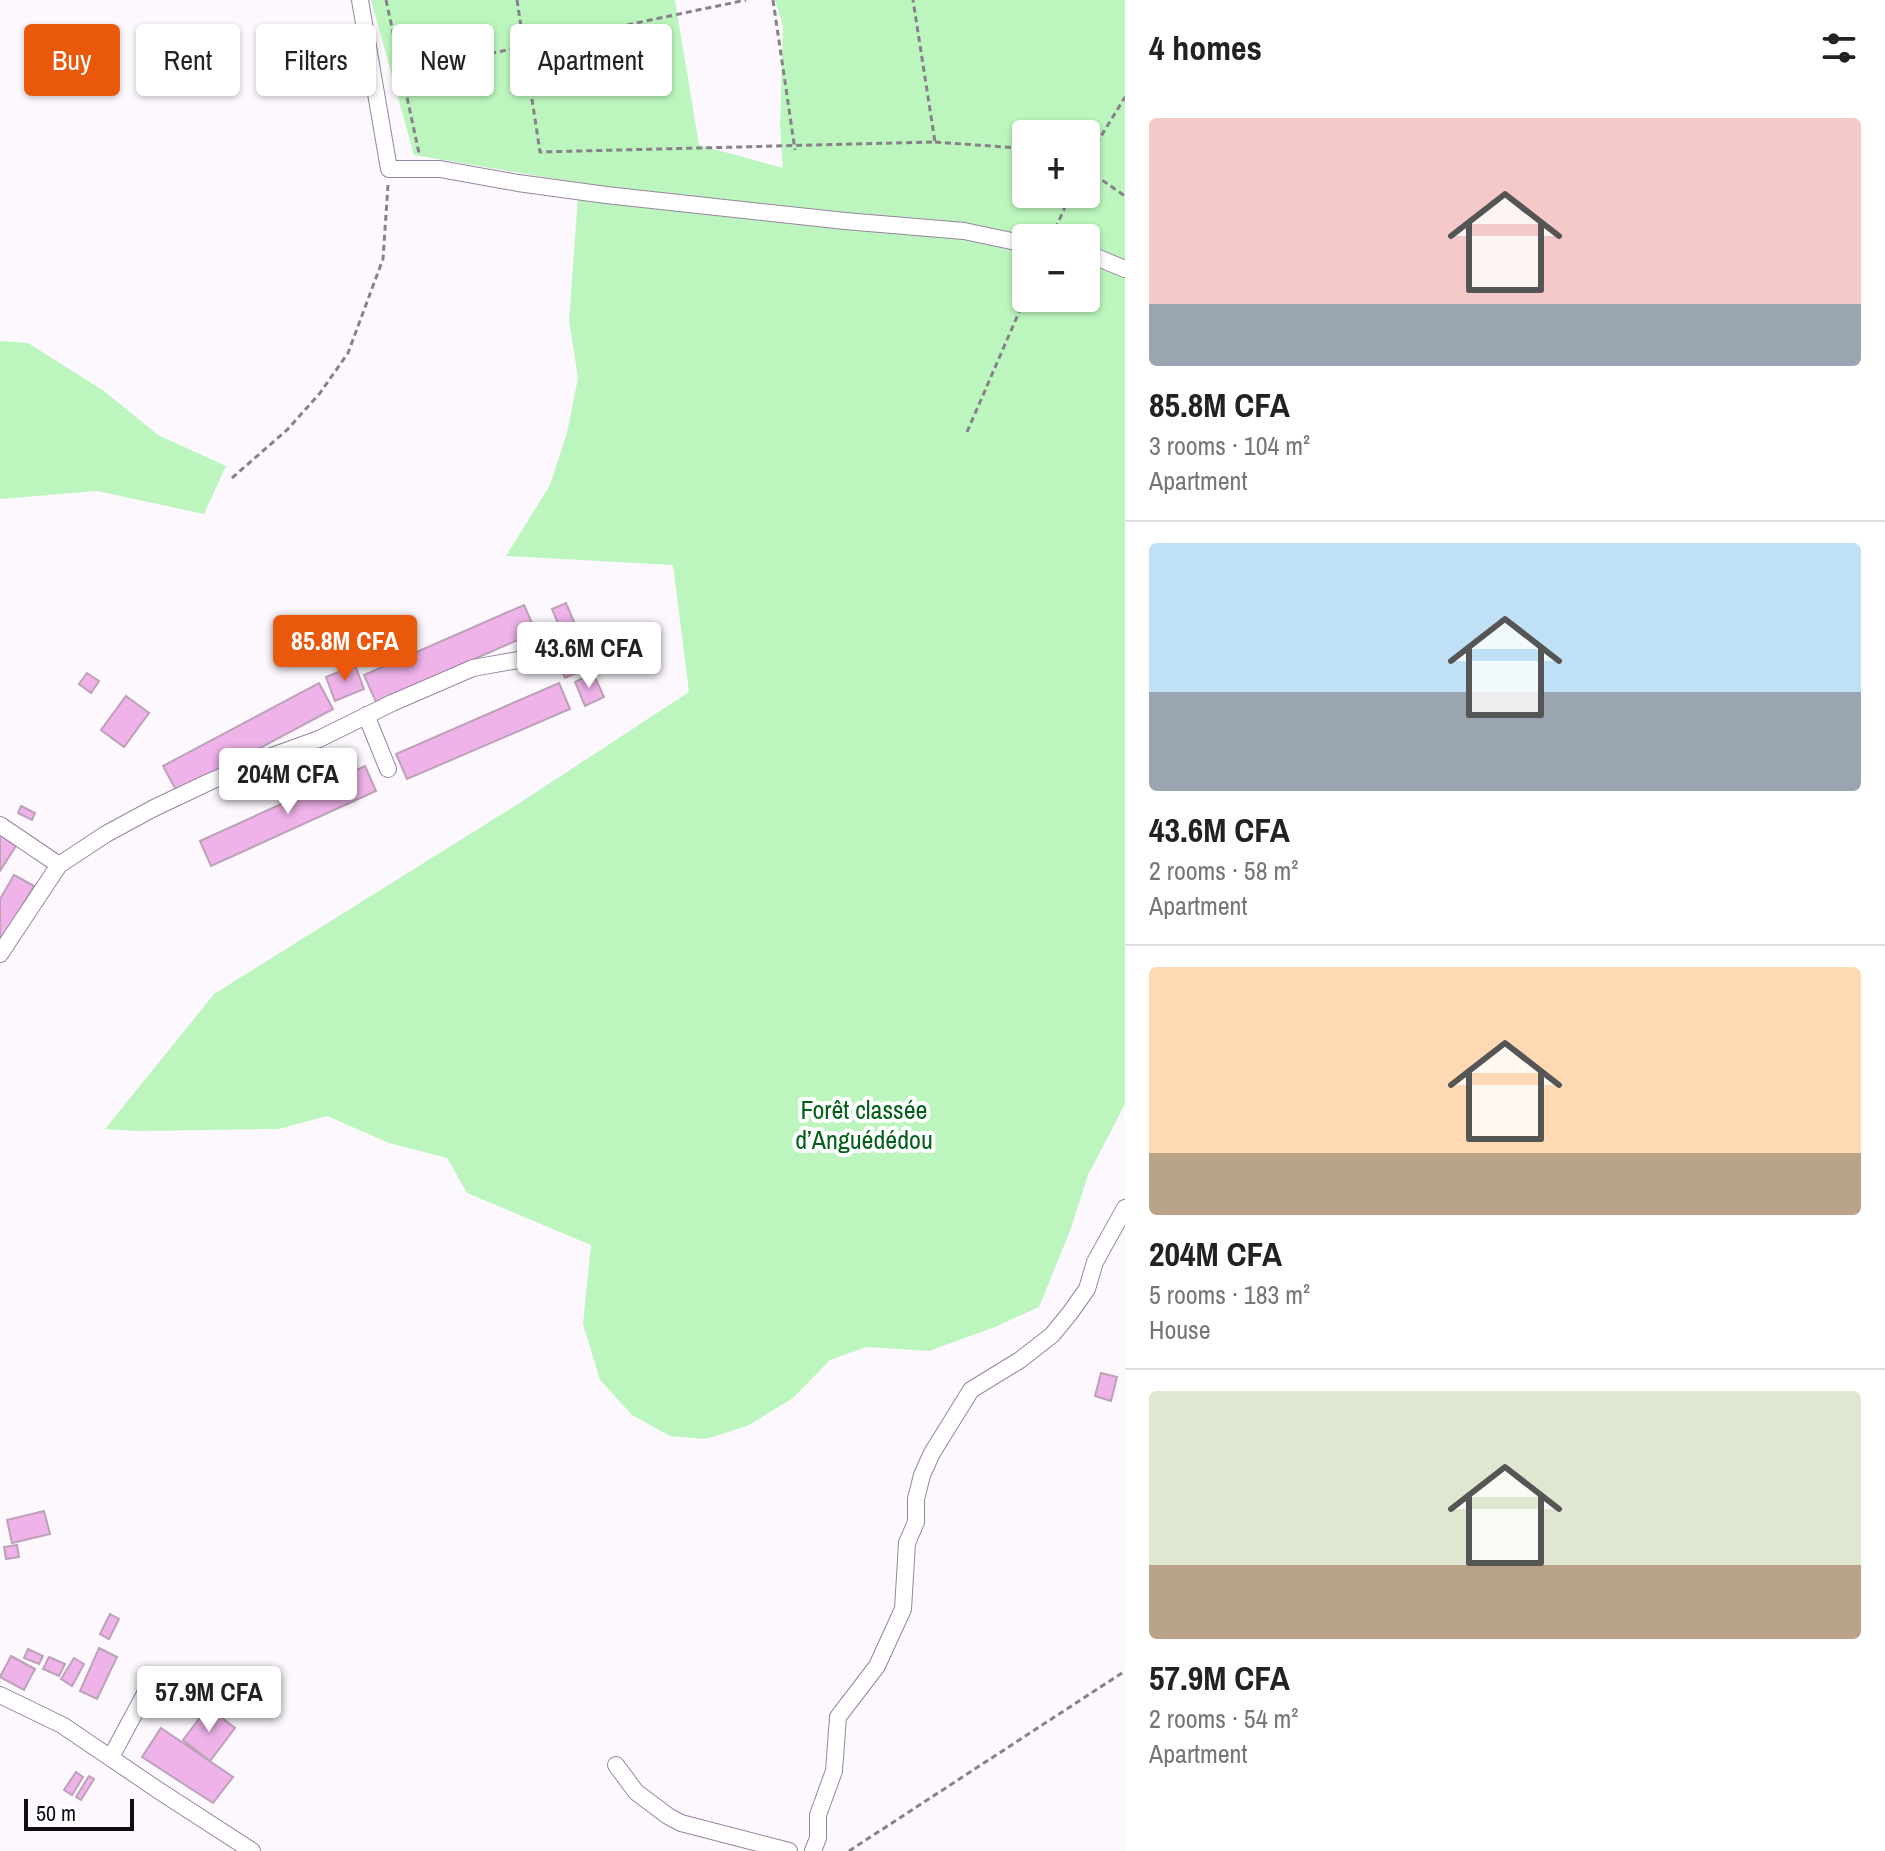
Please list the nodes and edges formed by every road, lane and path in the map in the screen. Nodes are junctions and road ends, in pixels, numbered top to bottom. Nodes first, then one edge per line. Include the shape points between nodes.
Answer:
1 (360, 0) edge
2 (386, 0) edge
3 (517, 0) edge
4 (746, 0) edge
5 (773, 0) edge
6 (913, 0) edge
7 (521, 24) edge
8 (630, 24) edge
9 (392, 27) edge
10 (407, 96) edge
11 (532, 96) edge
12 (1125, 97) edge
13 (1100, 138) edge
14 (935, 142) junction
15 (795, 148) junction
16 (1012, 148) edge
17 (389, 169) junction
18 (422, 169) junction
19 (1100, 179) edge
20 (1125, 196) edge
21 (1012, 241) edge
22 (1100, 260) edge
23 (1125, 269) edge
24 (1019, 312) edge
25 (967, 432) dead end
26 (232, 478) dead end
27 (546, 655) dead end
28 (366, 715) junction
29 (388, 769) dead end
30 (0, 825) edge
31 (59, 865) junction
32 (0, 954) edge
33 (1125, 1208) edge
34 (1125, 1671) edge
35 (154, 1677) dead end
36 (0, 1695) edge
37 (111, 1757) junction
38 (616, 1765) dead end
39 (252, 1851) edge
40 (789, 1851) edge
41 (813, 1851) edge
42 (849, 1851) edge

1 - 17 street
2 - 9 path
3 - 7 path
4 - 8 path
5 - 15 path
6 - 14 path
10 - 18 path
11 - 15 path via 540,152
12 - 13 path
14 - 15 path
14 - 16 path
17 - 18 street
17 - 26 path via 383,259 348,353 288,429
18 - 21 street via 606,195 964,231
19 - 20 path
22 - 23 street
24 - 25 path
27 - 28 street via 473,668
28 - 29 street
28 - 31 street via 154,808
30 - 31 street
31 - 32 street
33 - 41 street via 1070,1313 1020,1360 971,1390 932,1453 907,1543 903,1609 877,1666 838,1717 834,1771 818,1815
34 - 42 path
35 - 37 street
36 - 37 street via 62,1725
37 - 39 street
38 - 40 street via 636,1792 681,1823

